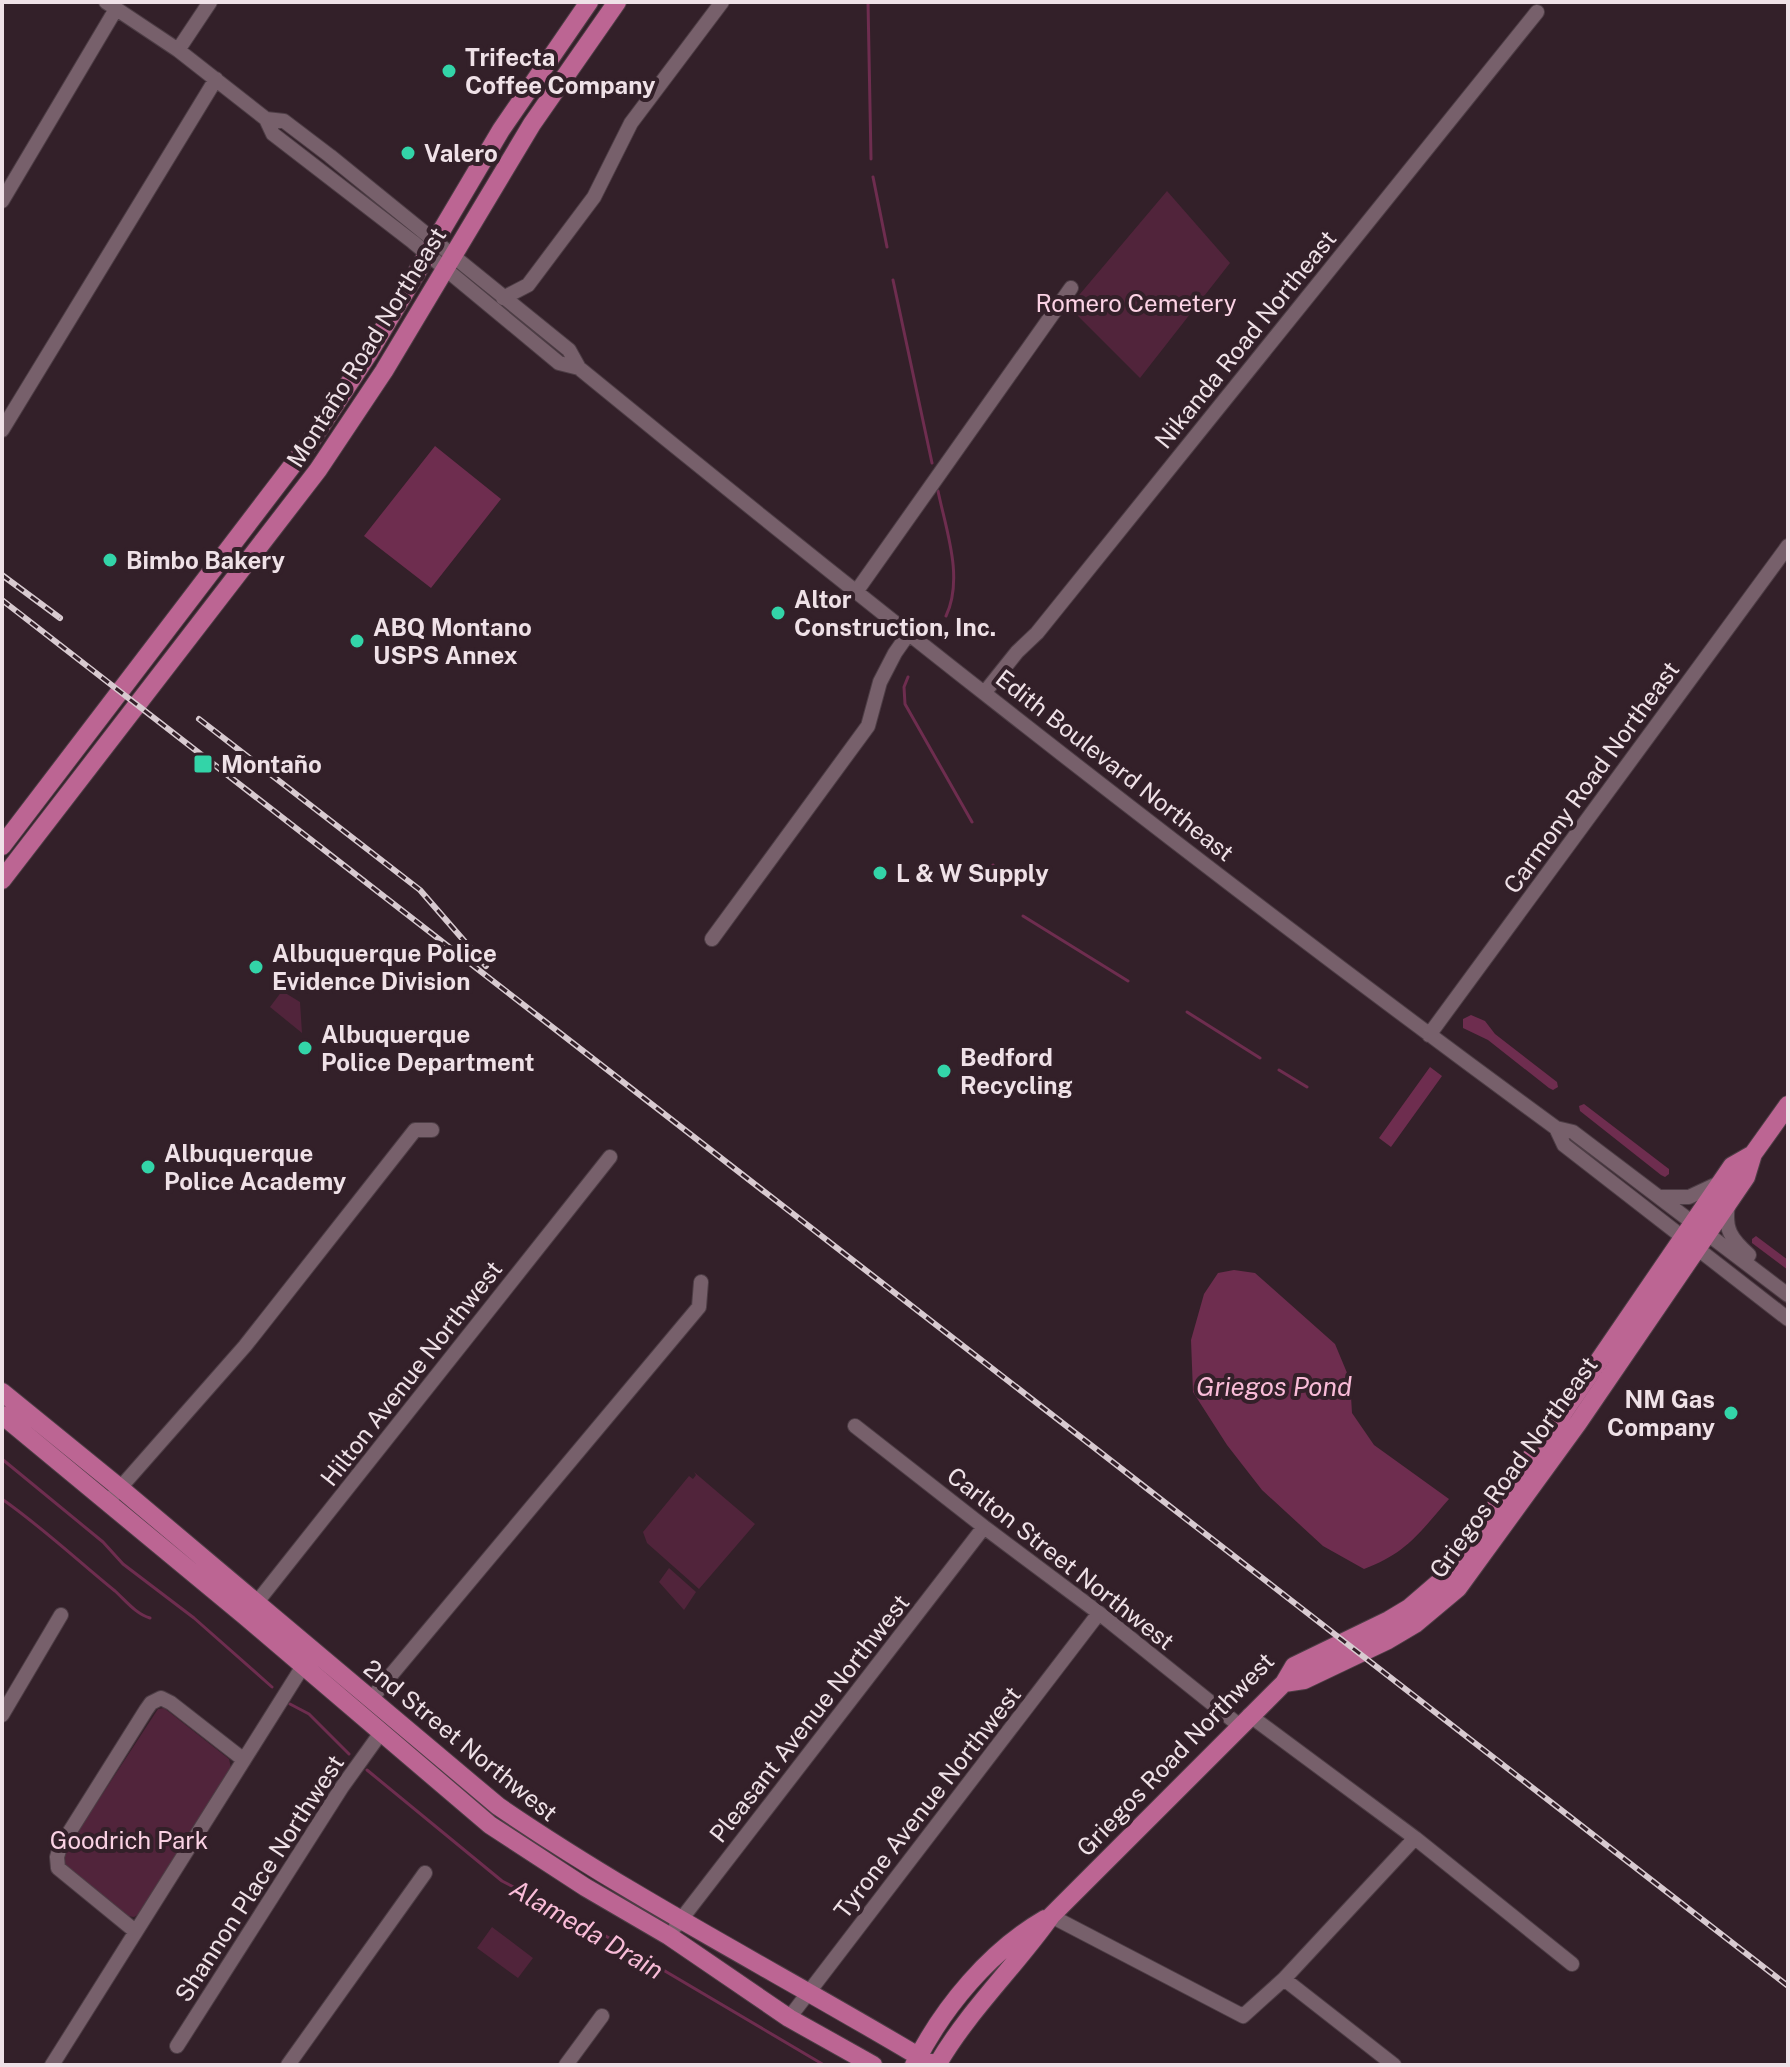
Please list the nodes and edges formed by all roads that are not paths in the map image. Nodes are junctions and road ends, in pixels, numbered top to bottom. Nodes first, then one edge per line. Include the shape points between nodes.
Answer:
1 (210, 2) edge
2 (589, 2) edge
3 (617, 2) edge
4 (722, 2) edge
5 (111, 6) edge
6 (1537, 12) dead end
7 (178, 50) junction
8 (216, 79) junction
9 (2, 201) edge
10 (431, 248) junction
11 (448, 264) junction
12 (1071, 288) dead end
13 (503, 298) junction
14 (579, 368) junction
15 (4, 428) edge
16 (1788, 546) edge
17 (856, 592) junction
18 (909, 633) junction
19 (985, 692) junction
20 (2, 846) edge
21 (2, 880) edge
22 (712, 939) dead end
23 (1429, 1035) junction
24 (1788, 1105) edge
25 (1556, 1128) junction
26 (432, 1130) dead end
27 (1753, 1154) junction
28 (610, 1157) dead end
29 (1720, 1183) junction
30 (1659, 1197) junction
31 (1729, 1202) junction
32 (1700, 1228) junction
33 (1689, 1244) junction
34 (701, 1282) dead end
35 (1788, 1284) edge
36 (1788, 1295) edge
37 (1788, 1319) edge
38 (2, 1392) edge
39 (2, 1415) edge
40 (855, 1426) dead end
41 (114, 1495) junction
42 (984, 1527) junction
43 (250, 1610) junction
44 (1099, 1613) junction
45 (61, 1615) dead end
46 (1344, 1641) joint
47 (303, 1666) junction
48 (1284, 1683) junction
49 (371, 1699) junction
50 (2, 1715) edge
51 (1244, 1720) junction
52 (380, 1734) junction
53 (244, 1760) junction
54 (1415, 1838) junction
55 (425, 1873) dead end
56 (1051, 1916) junction
57 (674, 1928) junction
58 (135, 1931) junction
59 (1572, 1964) dead end
60 (1284, 1979) junction
61 (808, 1992) junction
62 (602, 2016) dead end
63 (789, 2018) junction
64 (177, 2046) dead end
65 (926, 2063) edge
66 (52, 2065) edge
67 (288, 2065) edge
68 (566, 2065) edge
69 (873, 2065) edge
70 (1394, 2065) edge

1 - 7 street
2 - 10 main road, Montaño Road Northeast via 518,103
3 - 11 main road, Montaño Road Northeast via 532,124
4 - 13 street via 631,123 594,197 528,285
5 - 7 street, Edith Boulevard Northeast
5 - 9 street
6 - 19 street, Nikanda Road Northeast
7 - 8 street, Edith Boulevard Northeast
8 - 10 street, Edith Boulevard Northeast via 266,119 284,121 365,182
8 - 15 street
10 - 11 street, Edith Boulevard Northeast
10 - 20 main road, Montaño Road Northeast via 304,451
11 - 13 street, Edith Boulevard Northeast
11 - 14 street, Edith Boulevard Northeast via 559,363
11 - 21 main road, Montaño Road Northeast via 318,470
12 - 17 street
13 - 14 street, Edith Boulevard Northeast via 569,350
14 - 17 street, Edith Boulevard Northeast
16 - 23 street, Carmony Road Northeast
17 - 18 street, Edith Boulevard Northeast
18 - 19 street, Edith Boulevard Northeast
18 - 22 street via 880,682 868,726
19 - 23 street, Edith Boulevard Northeast
23 - 25 street, Edith Boulevard Northeast
24 - 27 main road
25 - 30 street, Edith Boulevard Northeast via 1573,1132
25 - 33 street, Edith Boulevard Northeast via 1564,1145
26 - 41 street via 415,1130 245,1346
27 - 29 main road via 1732,1166
27 - 31 main road via 1746,1177
28 - 43 street, Hilton Avenue Northwest
29 - 30 street via 1689,1197
29 - 32 main road
30 - 32 street, Edith Boulevard Northeast
31 - 32 main road
31 - 35 street via 1730,1237
32 - 33 main road
32 - 36 street, Edith Boulevard Northeast
33 - 37 street, Edith Boulevard Northeast
33 - 46 main road, Griegos Road Northeast via 1445,1577 1409,1608
33 - 48 main road, Griegos Road Northeast via 1578,1423 1458,1588 1388,1640 1304,1680
34 - 49 street via 699,1307
38 - 41 main road, 2nd Street Northwest
39 - 41 main road, 2nd Street Northwest
40 - 42 street, Carlton Street Northwest
41 - 43 main road, 2nd Street Northwest
42 - 44 street, Carlton Street Northwest
42 - 57 street, Pleasant Avenue Northwest
43 - 47 main road, 2nd Street Northwest
43 - 49 main road, 2nd Street Northwest
44 - 51 street, Carlton Street Northwest
44 - 61 street, Tyrone Avenue Northwest
45 - 50 street
46 - 48 main road, Griegos Road Northwest via 1294,1666
47 - 52 main road, 2nd Street Northwest
47 - 53 street
48 - 51 main road, Griegos Road Northwest
49 - 57 main road, 2nd Street Northwest via 498,1806
51 - 54 street, Carlton Street Northwest
51 - 56 main road, Griegos Road Northwest
52 - 57 main road, 2nd Street Northwest via 490,1825 585,1887
52 - 64 street, Shannon Place Northwest
53 - 58 street
53 - 58 street via 171,1703 161,1698 146,1710 57,1857 58,1868
54 - 59 street, Carlton Street Northwest
54 - 60 street
55 - 67 street
56 - 60 street via 1243,2016
56 - 65 main road, Griegos Road Northwest via 1021,1933 950,2009
57 - 61 main road, 2nd Street Northwest
57 - 63 main road, 2nd Street Northwest
58 - 66 street
60 - 70 street
61 - 63 street, Tyrone Avenue Northwest
61 - 65 main road, 2nd Street Northwest
62 - 68 street
63 - 69 main road, 2nd Street Northwest

